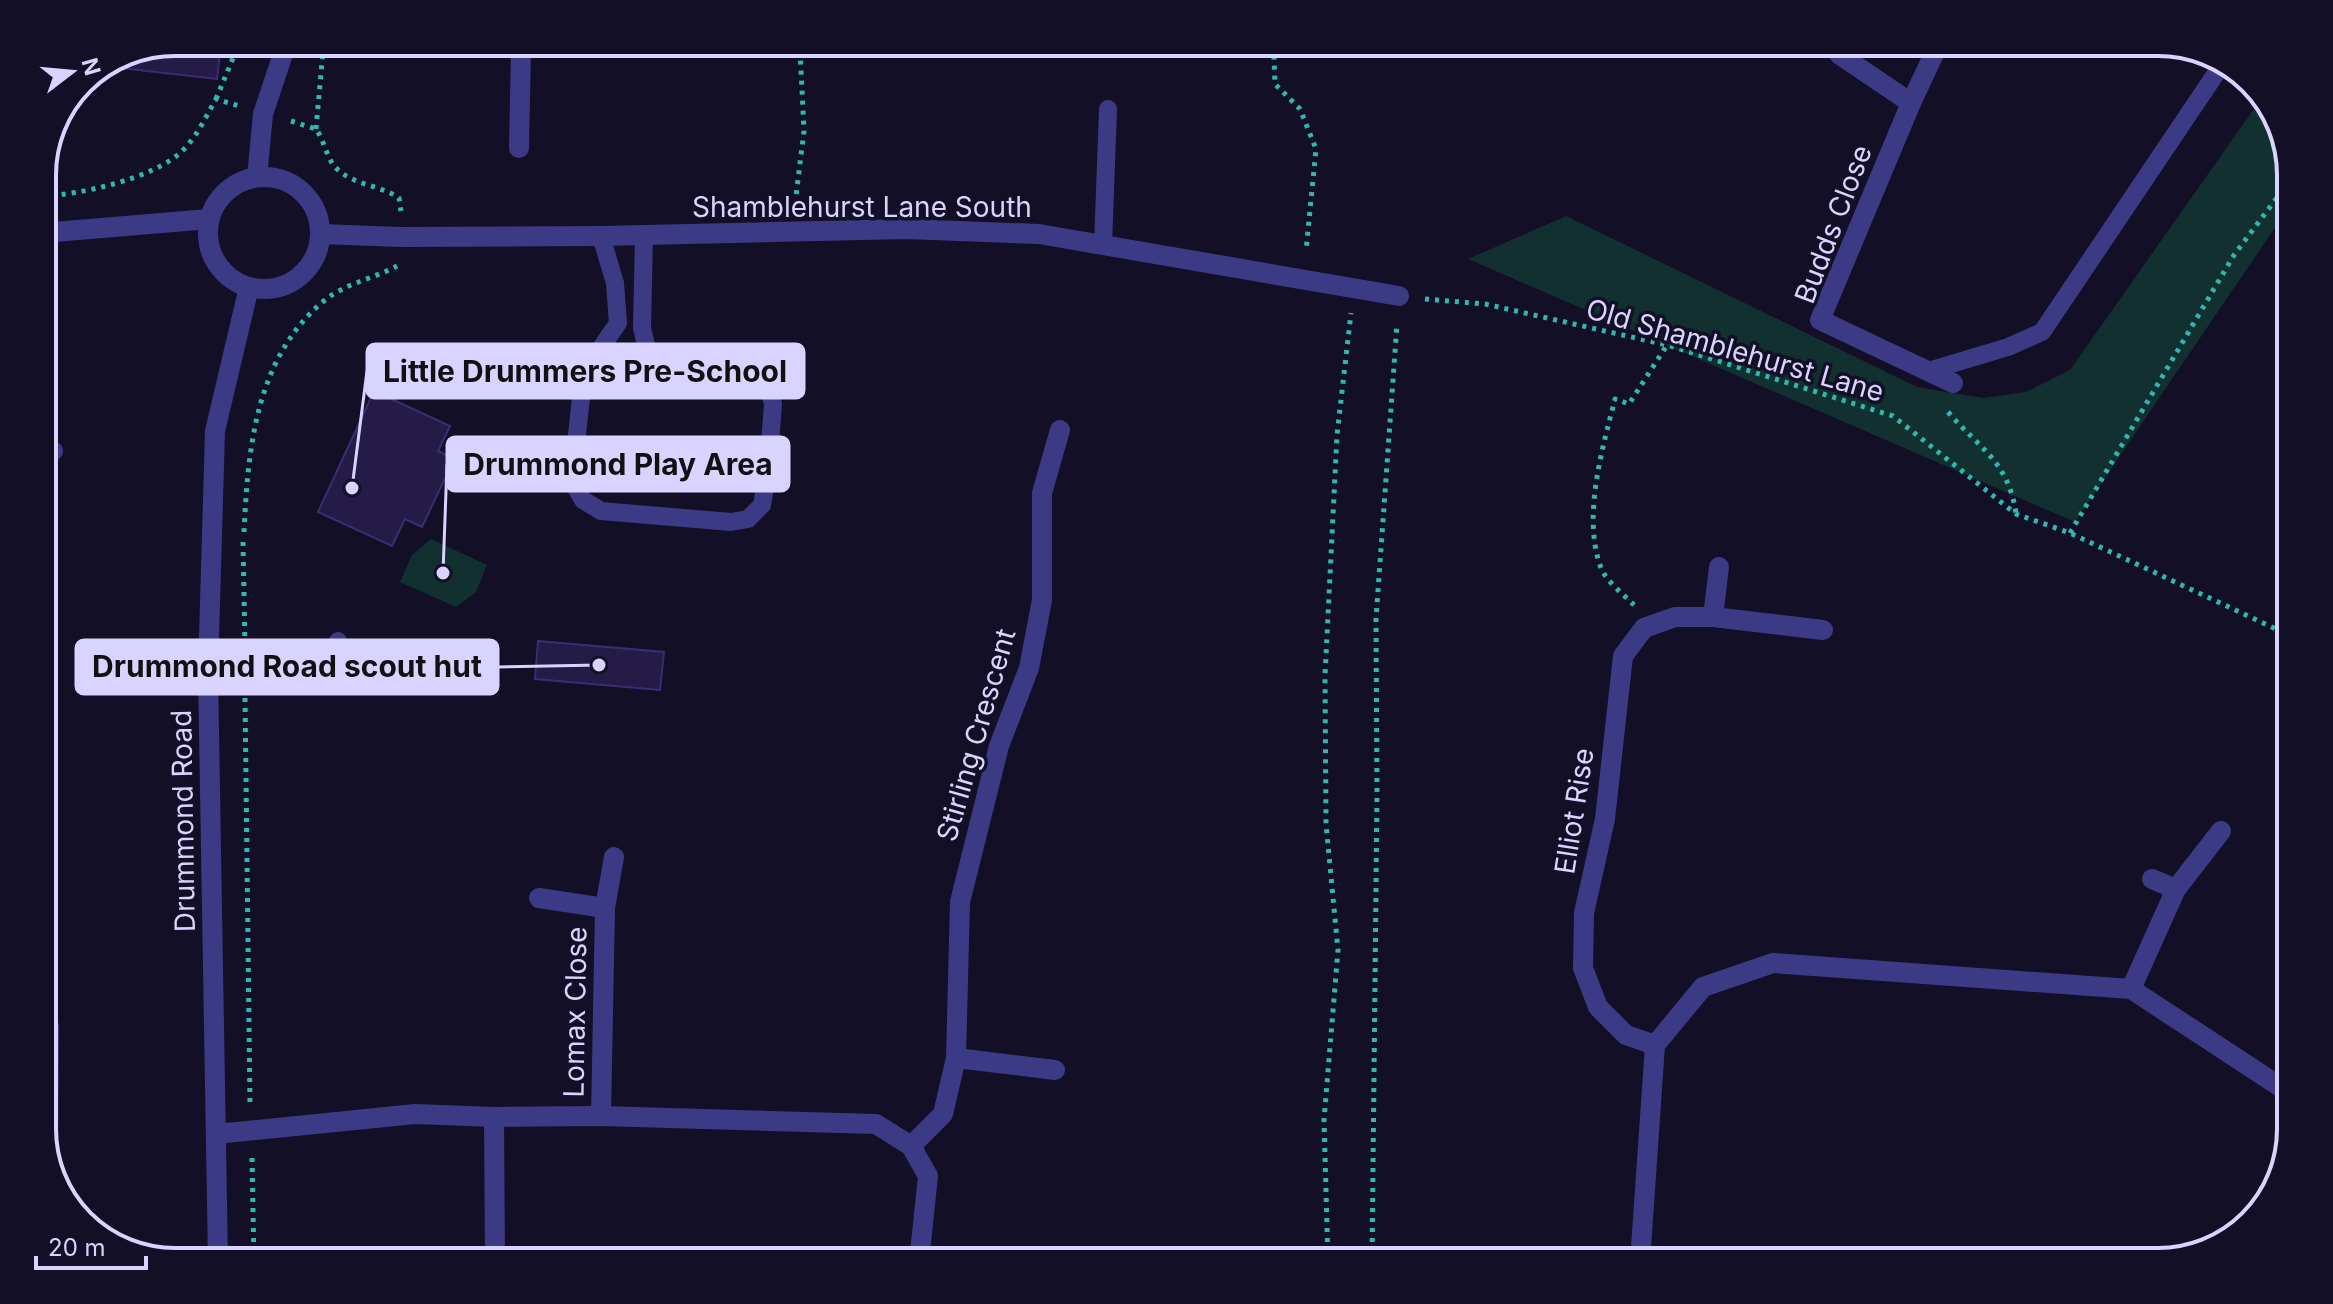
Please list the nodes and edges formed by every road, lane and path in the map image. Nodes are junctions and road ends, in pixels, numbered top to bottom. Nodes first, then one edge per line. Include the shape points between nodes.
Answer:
1 (234, 56) edge
2 (282, 56) edge
3 (323, 56) edge
4 (521, 56) edge
5 (800, 56) edge
6 (1275, 56) edge
7 (1841, 56) edge
8 (1933, 56) edge
9 (2217, 72) edge
10 (216, 99) dead end
11 (1911, 103) junction
12 (1108, 109) dead end
13 (316, 129) dead end
14 (519, 148) dead end
15 (257, 177) junction
16 (2277, 198) edge
17 (209, 219) junction
18 (56, 232) edge
19 (802, 232) junction
20 (320, 234) junction
21 (601, 236) junction
22 (644, 236) junction
23 (401, 237) junction
24 (1103, 245) junction
25 (1302, 279) junction
26 (249, 287) junction
27 (1354, 288) junction
28 (1399, 296) junction
29 (1667, 345) junction
30 (1928, 371) junction
31 (1953, 383) dead end
32 (1060, 430) dead end
33 (2016, 514) junction
34 (2070, 533) junction
35 (1719, 567) dead end
36 (1713, 617) junction
37 (1656, 624) junction
38 (2277, 629) edge
39 (1823, 630) dead end
40 (338, 641) dead end
41 (208, 672) junction
42 (245, 675) junction
43 (2221, 831) dead end
44 (614, 857) dead end
45 (2152, 879) dead end
46 (2176, 889) junction
47 (539, 898) dead end
48 (605, 908) junction
49 (2131, 989) junction
50 (1655, 1045) junction
51 (956, 1058) junction
52 (1055, 1070) dead end
53 (2277, 1085) edge
54 (601, 1116) junction
55 (494, 1117) junction
56 (252, 1130) junction
57 (216, 1134) junction
58 (911, 1146) junction
59 (218, 1248) edge
60 (254, 1248) edge
61 (495, 1248) edge
62 (920, 1248) edge
63 (1328, 1248) edge
64 (1372, 1248) edge
65 (1641, 1248) edge

1 - 10 path
2 - 15 street via 263,114
3 - 13 path
4 - 14 street
5 - 19 path via 804,131 794,200
6 - 25 path via 1275,84 1300,109 1316,149
7 - 11 street
8 - 11 street
9 - 30 lane via 2042,332
11 - 30 street, Budds Close via 1820,320
12 - 24 lane
15 - 17 street via 227,191
15 - 20 street via 289,182 302,191 312,203
16 - 34 path via 2234,255
17 - 18 street
17 - 26 street via 208,236 220,268
19 - 22 street, Shamblehurst Lane South
19 - 24 street, Shamblehurst Lane South via 1039,234
20 - 23 street, Shamblehurst Lane South
20 - 26 street via 318,251 298,278 266,289
21 - 22 street, Shamblehurst Lane South
21 - 22 lane via 615,283 618,323 583,379 572,481 583,500 601,511 748,519 762,505 768,470 773,404 767,381 751,370 664,358 647,349 642,328
21 - 23 street, Shamblehurst Lane South
23 - 42 path via 401,264 324,300 296,331 258,406 247,463 243,540
24 - 25 street, Shamblehurst Lane South
25 - 27 street, Shamblehurst Lane South
26 - 41 street, Drummond Road via 215,431
27 - 28 street, Shamblehurst Lane South
27 - 63 path via 1337,435 1325,676 1326,824 1338,950 1324,1120
28 - 29 path, Old Shamblehurst Lane via 1485,304
28 - 64 path via 1376,619
29 - 33 path, Old Shamblehurst Lane via 1893,416
29 - 37 path via 1629,404 1615,399 1592,520 1602,571
30 - 31 street, Budds Close
30 - 33 path via 1932,394 1998,463
32 - 51 street, Stirling Crescent via 1042,493 1042,600 1029,668 999,746 960,902
33 - 34 path, Old Shamblehurst Lane
34 - 38 path, Old Shamblehurst Lane
35 - 36 street
36 - 37 street via 1675,617
36 - 39 street
37 - 50 street, Elliot Rise via 1644,628 1623,656 1605,819 1584,913 1583,968 1598,1007 1626,1035
40 - 42 lane via 327,663 313,671
41 - 42 lane
41 - 57 street, Drummond Road
42 - 56 path
43 - 46 street
44 - 48 street, Lomax Close
45 - 46 street
46 - 49 street
47 - 48 street, Lomax Close
48 - 54 street, Lomax Close
49 - 50 street via 1773,963 1703,987
49 - 53 street
50 - 65 street
51 - 52 street
51 - 58 street, Stirling Crescent via 943,1114
54 - 55 street
54 - 58 street via 876,1124
55 - 56 street via 415,1114
55 - 61 street
56 - 57 street
56 - 60 path
57 - 59 street, Drummond Road
58 - 62 street via 928,1176

